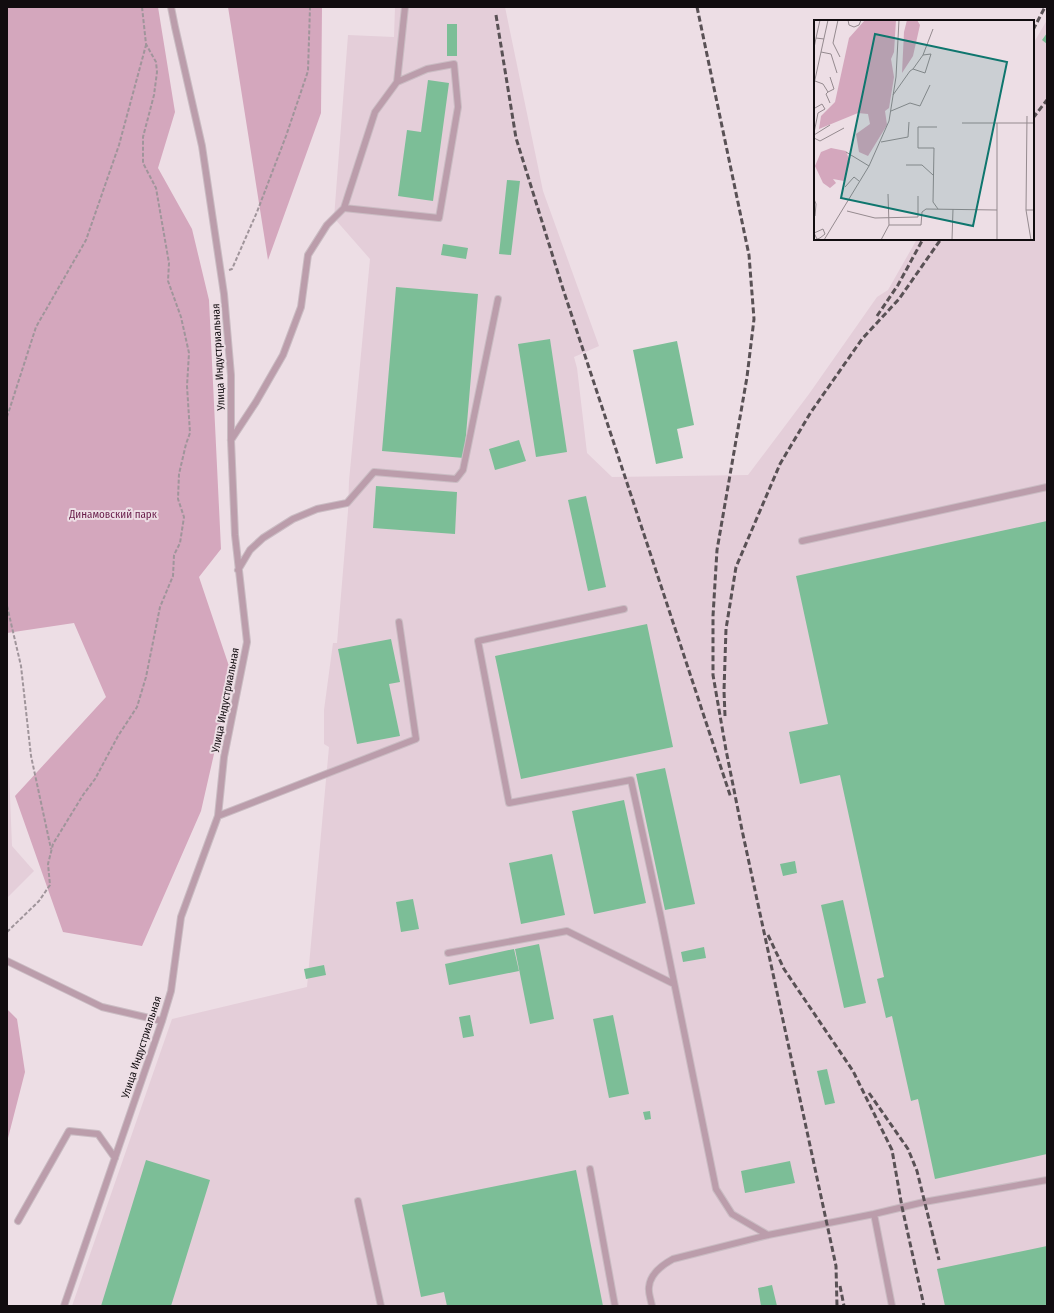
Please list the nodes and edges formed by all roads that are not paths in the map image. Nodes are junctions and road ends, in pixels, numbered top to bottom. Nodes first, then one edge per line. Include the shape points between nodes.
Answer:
1 (171, 7) edge
2 (406, 7) edge
3 (397, 82) junction
4 (344, 208) junction
5 (498, 299) dead end
6 (231, 440) junction
7 (1047, 487) edge
8 (802, 541) dead end
9 (238, 570) junction
10 (624, 609) dead end
11 (400, 622) dead end
12 (218, 816) junction
13 (448, 953) dead end
14 (7, 961) edge
15 (674, 984) junction
16 (162, 1021) junction
17 (115, 1158) junction
18 (590, 1169) dead end
19 (1047, 1180) edge
20 (358, 1201) dead end
21 (874, 1214) junction
22 (18, 1221) dead end
23 (768, 1235) junction
24 (64, 1306) edge
25 (381, 1306) edge
26 (616, 1306) edge
27 (652, 1306) edge
28 (892, 1306) edge

1 - 6 lane, Улица Индустриальная via 202,146 221,274 231,375
2 - 3 lane
3 - 4 lane via 375,112
3 - 4 lane via 427,69 454,64 458,107 439,218
4 - 6 lane via 327,225 308,255 301,307 283,355
5 - 9 lane via 462,470 456,479 374,472 347,503 318,509 293,519 263,538 250,550
6 - 9 lane, Улица Индустриальная
7 - 8 lane
9 - 12 lane, Улица Индустриальная via 247,642 224,757
10 - 15 lane via 478,641 509,803 631,780
11 - 12 lane via 416,739
12 - 16 lane, Улица Индустриальная via 182,917 170,991
13 - 15 lane via 567,931
14 - 16 lane via 102,1007
15 - 23 lane via 716,1189 732,1214
16 - 17 lane, Улица Индустриальная
17 - 22 lane via 98,1134 69,1131
17 - 24 lane, Улица Индустриальная
18 - 26 lane
19 - 21 lane via 924,1202
20 - 25 lane
21 - 23 lane
21 - 28 lane
23 - 27 lane via 673,1260 663,1265 652,1276 649,1288

